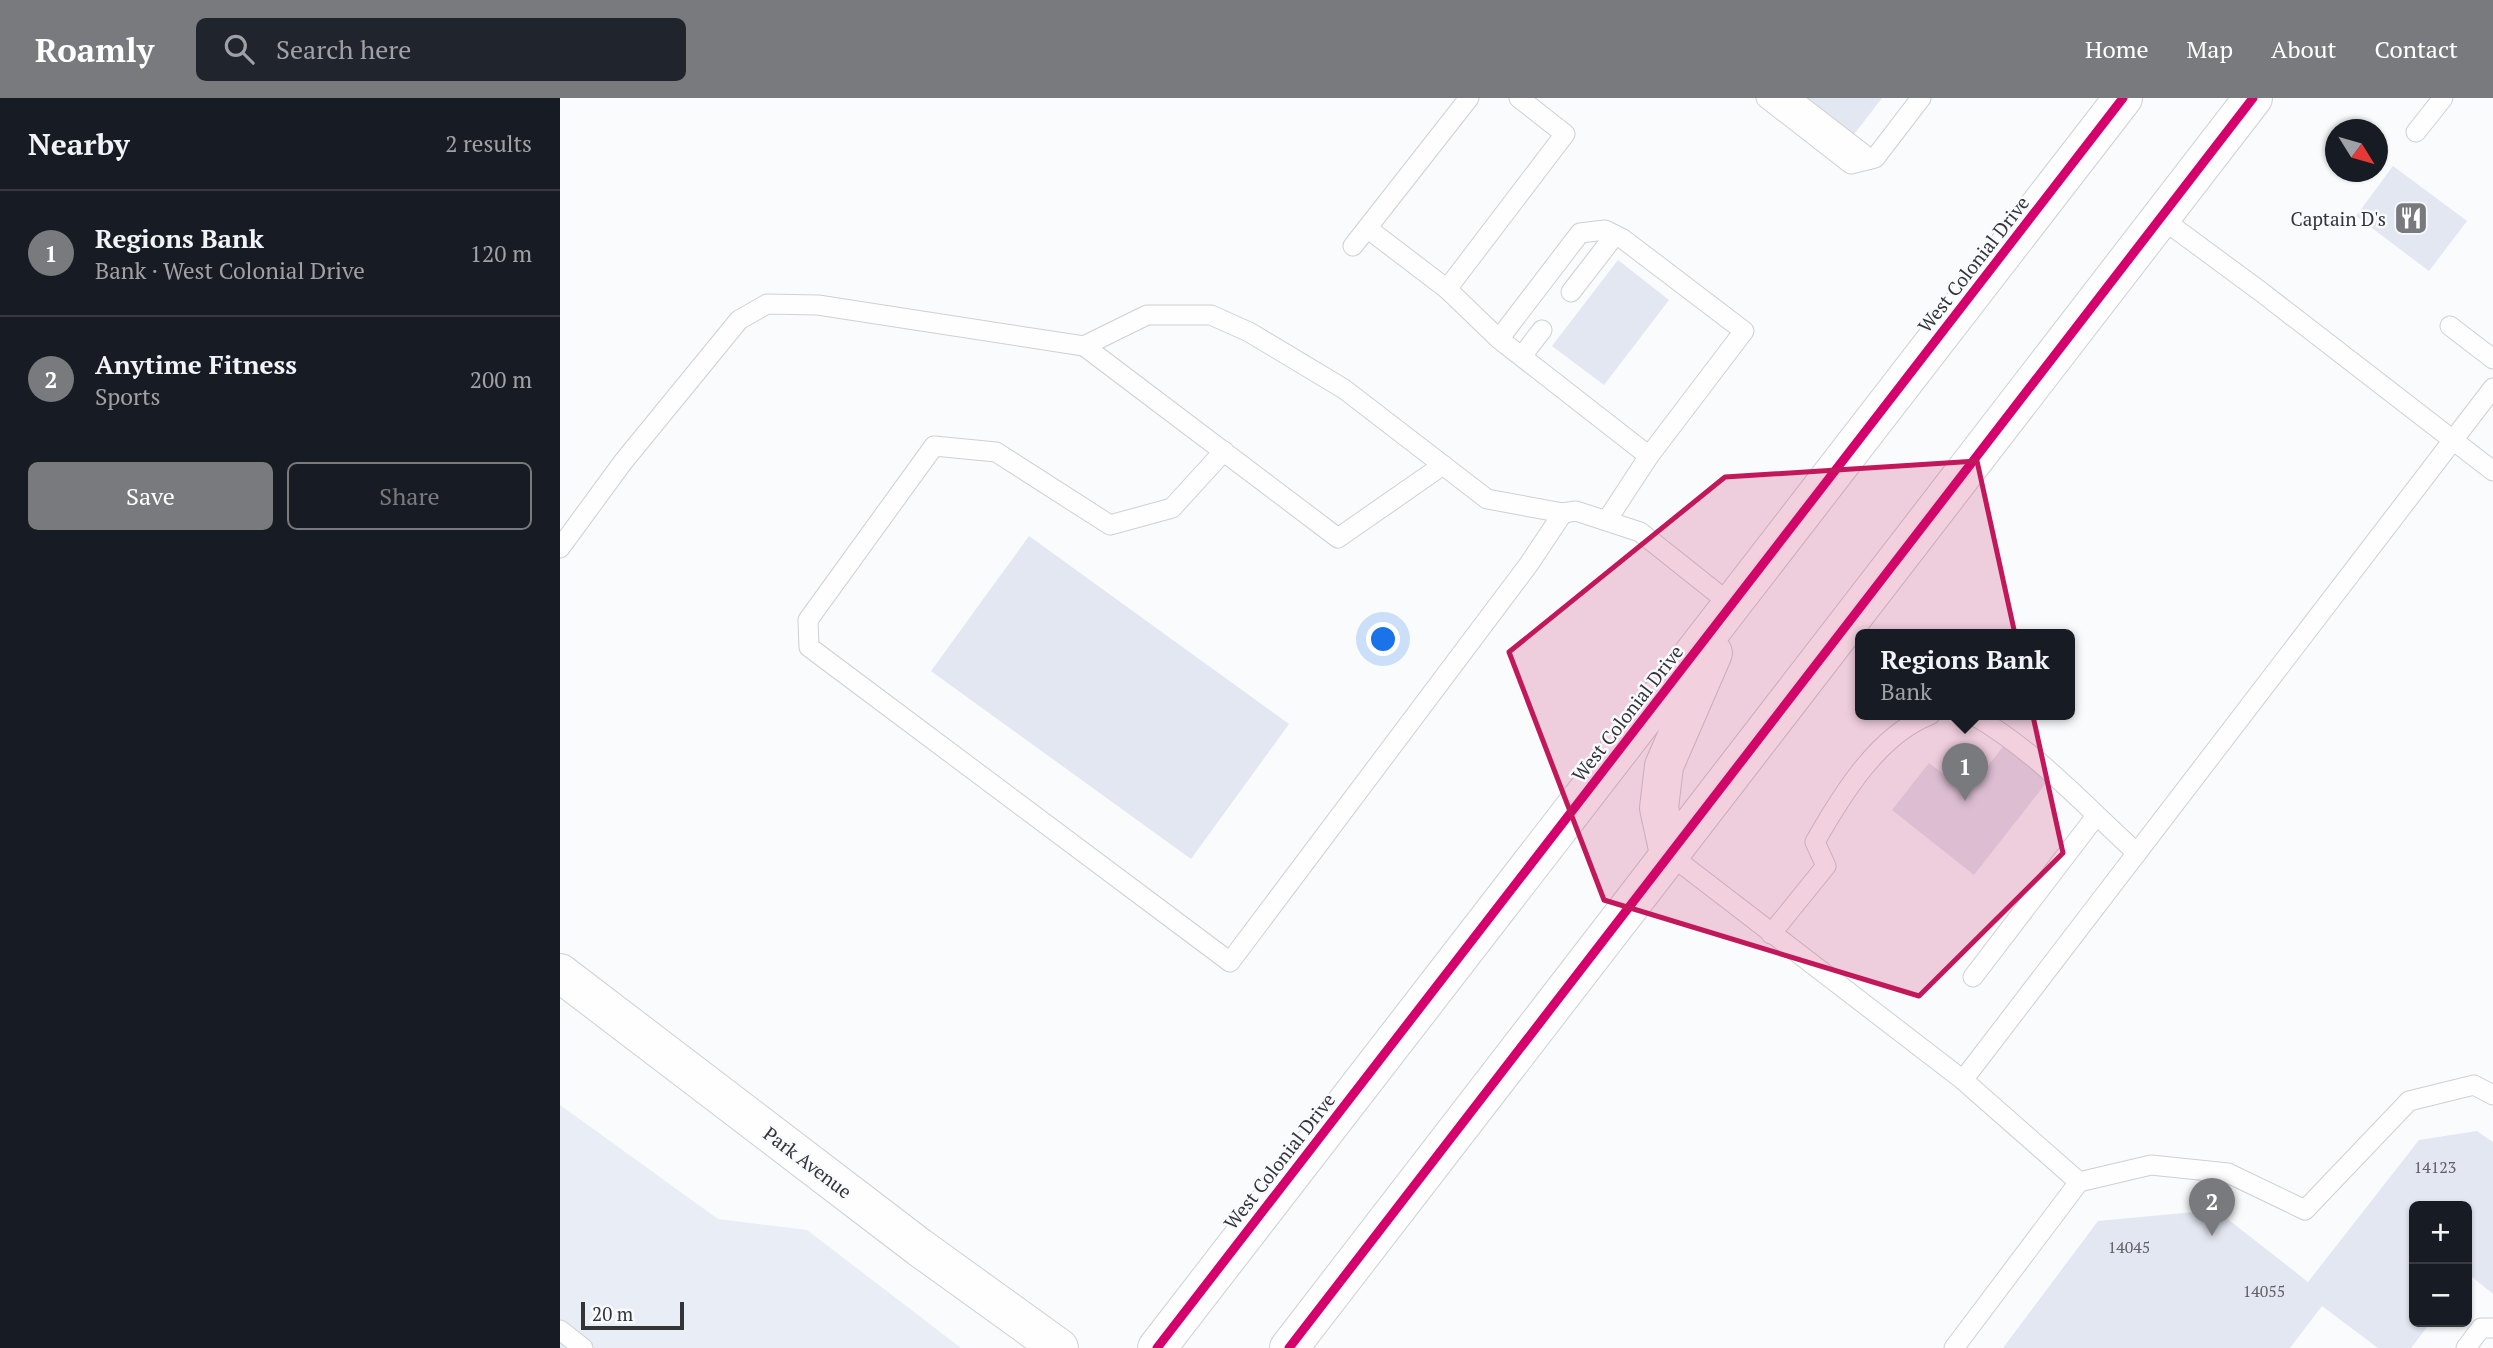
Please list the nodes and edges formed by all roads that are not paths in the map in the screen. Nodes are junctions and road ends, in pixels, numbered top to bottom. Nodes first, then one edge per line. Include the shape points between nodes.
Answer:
1 (1469, 98) edge
2 (1519, 98) edge
3 (1766, 98) edge
4 (1791, 98) edge
5 (2253, 98) edge
6 (2443, 98) edge
7 (1915, 101) edge
8 (2115, 101) edge
9 (2416, 132) dead end
10 (1870, 159) junction
11 (2161, 218) junction
12 (1367, 228) junction
13 (1615, 235) junction
14 (1353, 246) dead end
15 (1447, 289) junction
16 (1571, 292) dead end
17 (2450, 326) dead end
18 (1542, 330) dead end
19 (1499, 339) junction
20 (1084, 346) junction
21 (1522, 356) junction
22 (2493, 359) edge
23 (2493, 388) edge
24 (2453, 440) junction
25 (1224, 451) junction
26 (1649, 456) junction
27 (1443, 465) junction
28 (2493, 471) edge
29 (1563, 513) junction
30 (1607, 520) junction
31 (560, 548) edge
32 (1733, 606) junction
33 (1917, 720) edge
34 (1981, 720) edge
35 (2096, 816) junction
36 (2137, 853) junction
37 (1669, 854) junction
38 (1771, 934) junction
39 (560, 973) edge
40 (1973, 977) dead end
41 (1963, 1080) junction
42 (2493, 1094) edge
43 (2079, 1182) junction
44 (2493, 1328) edge
45 (1059, 1348) edge
46 (1157, 1348) edge
47 (1289, 1348) edge
48 (1954, 1348) edge
49 (2466, 1348) edge

1 - 12 lane
2 - 15 lane via 1565,134
3 - 10 lane via 1851,163
4 - 10 lane
5 - 11 main road
6 - 9 lane
7 - 10 lane
8 - 32 main road, West Colonial Drive
11 - 24 lane
11 - 37 main road
12 - 14 lane
12 - 15 lane
13 - 16 lane
13 - 19 lane via 1605,230 1580,233
13 - 26 lane via 1744,331
15 - 19 lane
17 - 22 lane
18 - 21 lane
19 - 21 lane
20 - 25 lane
20 - 27 lane via 1147,315 1211,315 1249,332 1344,389
20 - 31 lane via 818,305 767,304 739,320
21 - 26 lane
23 - 24 lane
24 - 28 lane
24 - 36 lane
25 - 27 lane via 1338,538
25 - 29 lane via 1172,508 1110,525 996,452 934,446 808,620 808,647 1230,962
26 - 30 lane
27 - 29 lane via 1487,499
29 - 30 lane via 1576,511
30 - 32 lane via 1640,532
32 - 37 main road via 1664,766 1658,808
32 - 46 main road, West Colonial Drive
33 - 38 lane via 1877,754 1829,818 1815,842 1826,866
34 - 35 lane via 2077,793
35 - 36 lane
35 - 40 lane
36 - 41 lane
37 - 38 lane
37 - 47 main road
38 - 41 lane
39 - 45 main road, Park Avenue
41 - 43 lane
42 - 43 lane via 2474,1085 2409,1101 2305,1210 2228,1173 2151,1165
43 - 48 lane
44 - 49 lane via 2481,1328

